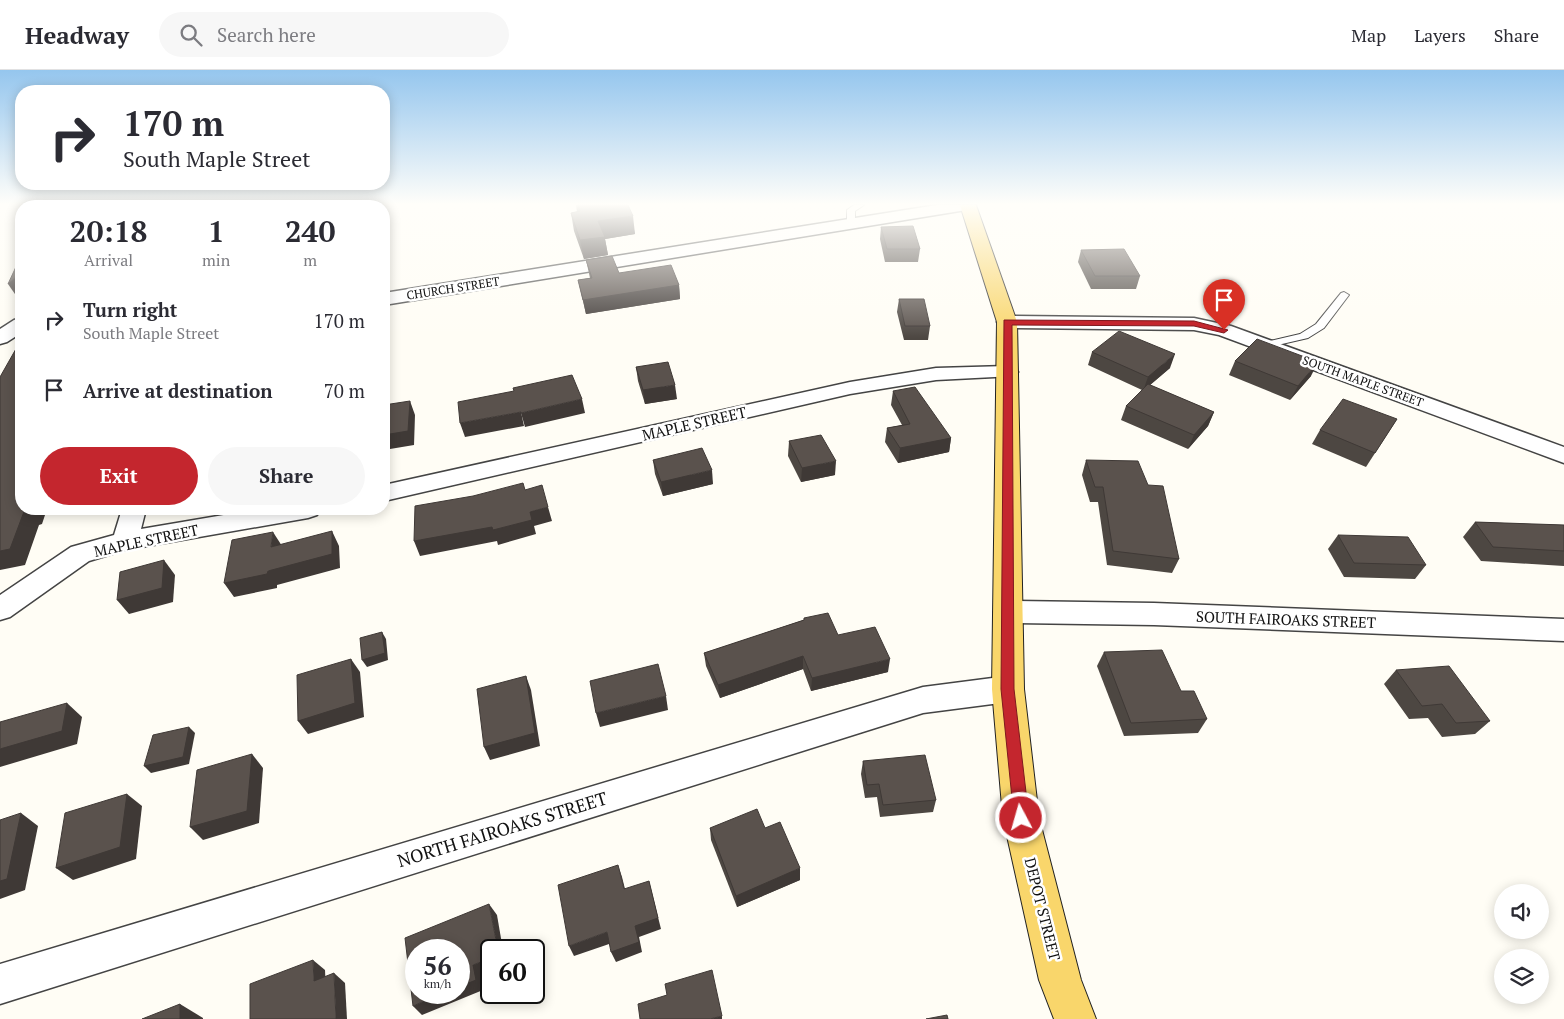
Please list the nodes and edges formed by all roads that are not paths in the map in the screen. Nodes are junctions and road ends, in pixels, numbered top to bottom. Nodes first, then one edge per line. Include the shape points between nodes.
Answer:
1 (694, 249) edge
2 (982, 249) edge
3 (1344, 295) dead end
4 (390, 298) edge
5 (1007, 322) junction
6 (15, 328) edge
7 (0, 338) edge
8 (1266, 345) junction
9 (1007, 372) junction
10 (1564, 455) edge
11 (390, 492) edge
12 (132, 515) edge
13 (274, 515) edge
14 (125, 541) junction
15 (0, 609) edge
16 (1008, 612) junction
17 (1564, 630) edge
18 (1008, 689) junction
19 (0, 984) edge
20 (1075, 1019) edge

1 - 4 street, CHURCH STREET
2 - 5 main road, DEPOT STREET
3 - 8 lane via 1320,326 1304,336
5 - 8 street, SOUTH MAPLE STREET via 1194,324 1224,330
5 - 9 main road, DEPOT STREET
6 - 7 street
8 - 10 street, SOUTH MAPLE STREET
9 - 11 street, MAPLE STREET via 936,374 850,388
9 - 16 main road, DEPOT STREET
12 - 14 street
13 - 14 street, MAPLE STREET
14 - 15 street, MAPLE STREET via 80,554
16 - 17 street, SOUTH FAIROAKS STREET via 1154,614
16 - 18 main road, DEPOT STREET
18 - 19 street, NORTH FAIROAKS STREET via 923,700
18 - 20 main road, DEPOT STREET via 1021,818 1060,980

